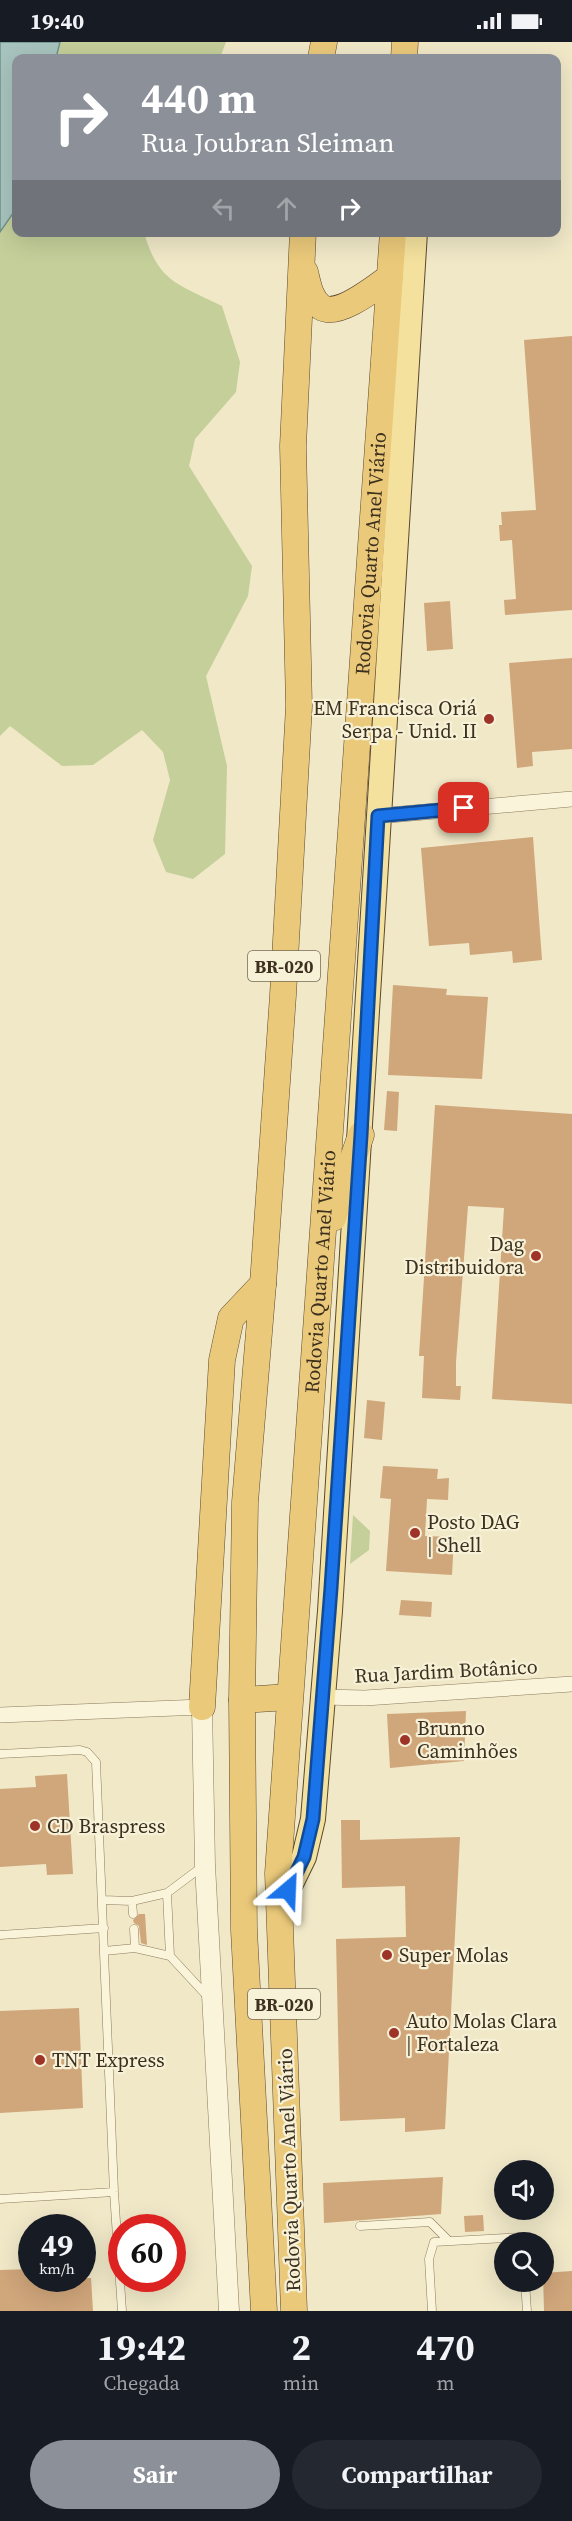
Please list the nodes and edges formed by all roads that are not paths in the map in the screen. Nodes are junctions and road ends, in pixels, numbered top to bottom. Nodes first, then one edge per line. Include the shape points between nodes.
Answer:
1 (303, 237) edge
2 (393, 237) edge
3 (415, 237) edge
4 (302, 261) junction
5 (390, 277) junction
6 (572, 799) edge
7 (378, 816) junction
8 (361, 1135) junction
9 (319, 1265) junction
10 (263, 1284) junction
11 (572, 1684) edge
12 (289, 1697) junction
13 (322, 1697) junction
14 (242, 1700) junction
15 (202, 1707) junction
16 (0, 1715) edge
17 (0, 1754) edge
18 (205, 1865) junction
19 (167, 1893) junction
20 (102, 1900) junction
21 (132, 1900) junction
22 (280, 1906) junction
23 (133, 1914) dead end
24 (104, 1928) junction
25 (134, 1929) dead end
26 (0, 1935) edge
27 (135, 1948) junction
28 (104, 1951) junction
29 (170, 1956) junction
30 (211, 2000) junction
31 (114, 2192) junction
32 (0, 2199) edge
33 (360, 2226) dead end
34 (494, 2239) edge
35 (449, 2241) junction
36 (526, 2292) edge
37 (122, 2311) edge
38 (229, 2311) edge
39 (264, 2311) edge
40 (294, 2311) edge
41 (432, 2311) edge
42 (527, 2311) edge

1 - 4 highway, Rodovia Quarto Anel Viário / BR-020
2 - 5 highway, Rodovia Quarto Anel Viário / BR-020
3 - 7 main road, BR-020
4 - 5 highway via 310,293 328,309 354,301
4 - 10 highway, Rodovia Quarto Anel Viário / BR-020 via 293,446 298,706
5 - 9 highway, Rodovia Quarto Anel Viário / BR-020
6 - 7 street
7 - 8 main road, BR-020
8 - 9 highway
8 - 13 main road, BR-020
9 - 12 highway, Rodovia Quarto Anel Viário / BR-020
10 - 14 highway, Rodovia Quarto Anel Viário / BR-020 via 245,1502
10 - 15 highway via 231,1318 222,1360
11 - 13 street, Rua Jardim Botânico via 365,1698
12 - 14 highway
12 - 22 highway, Rodovia Quarto Anel Viário / BR-020 via 278,1873
13 - 22 main road, BR-020 via 313,1819 304,1857
14 - 39 highway, Rodovia Quarto Anel Viário / BR-020 via 243,1930
15 - 16 street
15 - 18 street
17 - 20 lane via 80,1750 92,1756 96,1762
18 - 19 lane
18 - 30 street
19 - 21 lane
19 - 29 lane
20 - 21 lane
20 - 24 lane
21 - 23 lane
22 - 40 highway, Rodovia Quarto Anel Viário / BR-020
24 - 26 lane
24 - 28 lane
25 - 27 lane
27 - 28 lane
27 - 29 lane
28 - 31 lane
29 - 30 lane
30 - 38 street
31 - 32 lane
31 - 37 lane
33 - 35 lane via 430,2222
34 - 35 lane
35 - 41 lane via 434,2242 429,2259
36 - 42 lane

